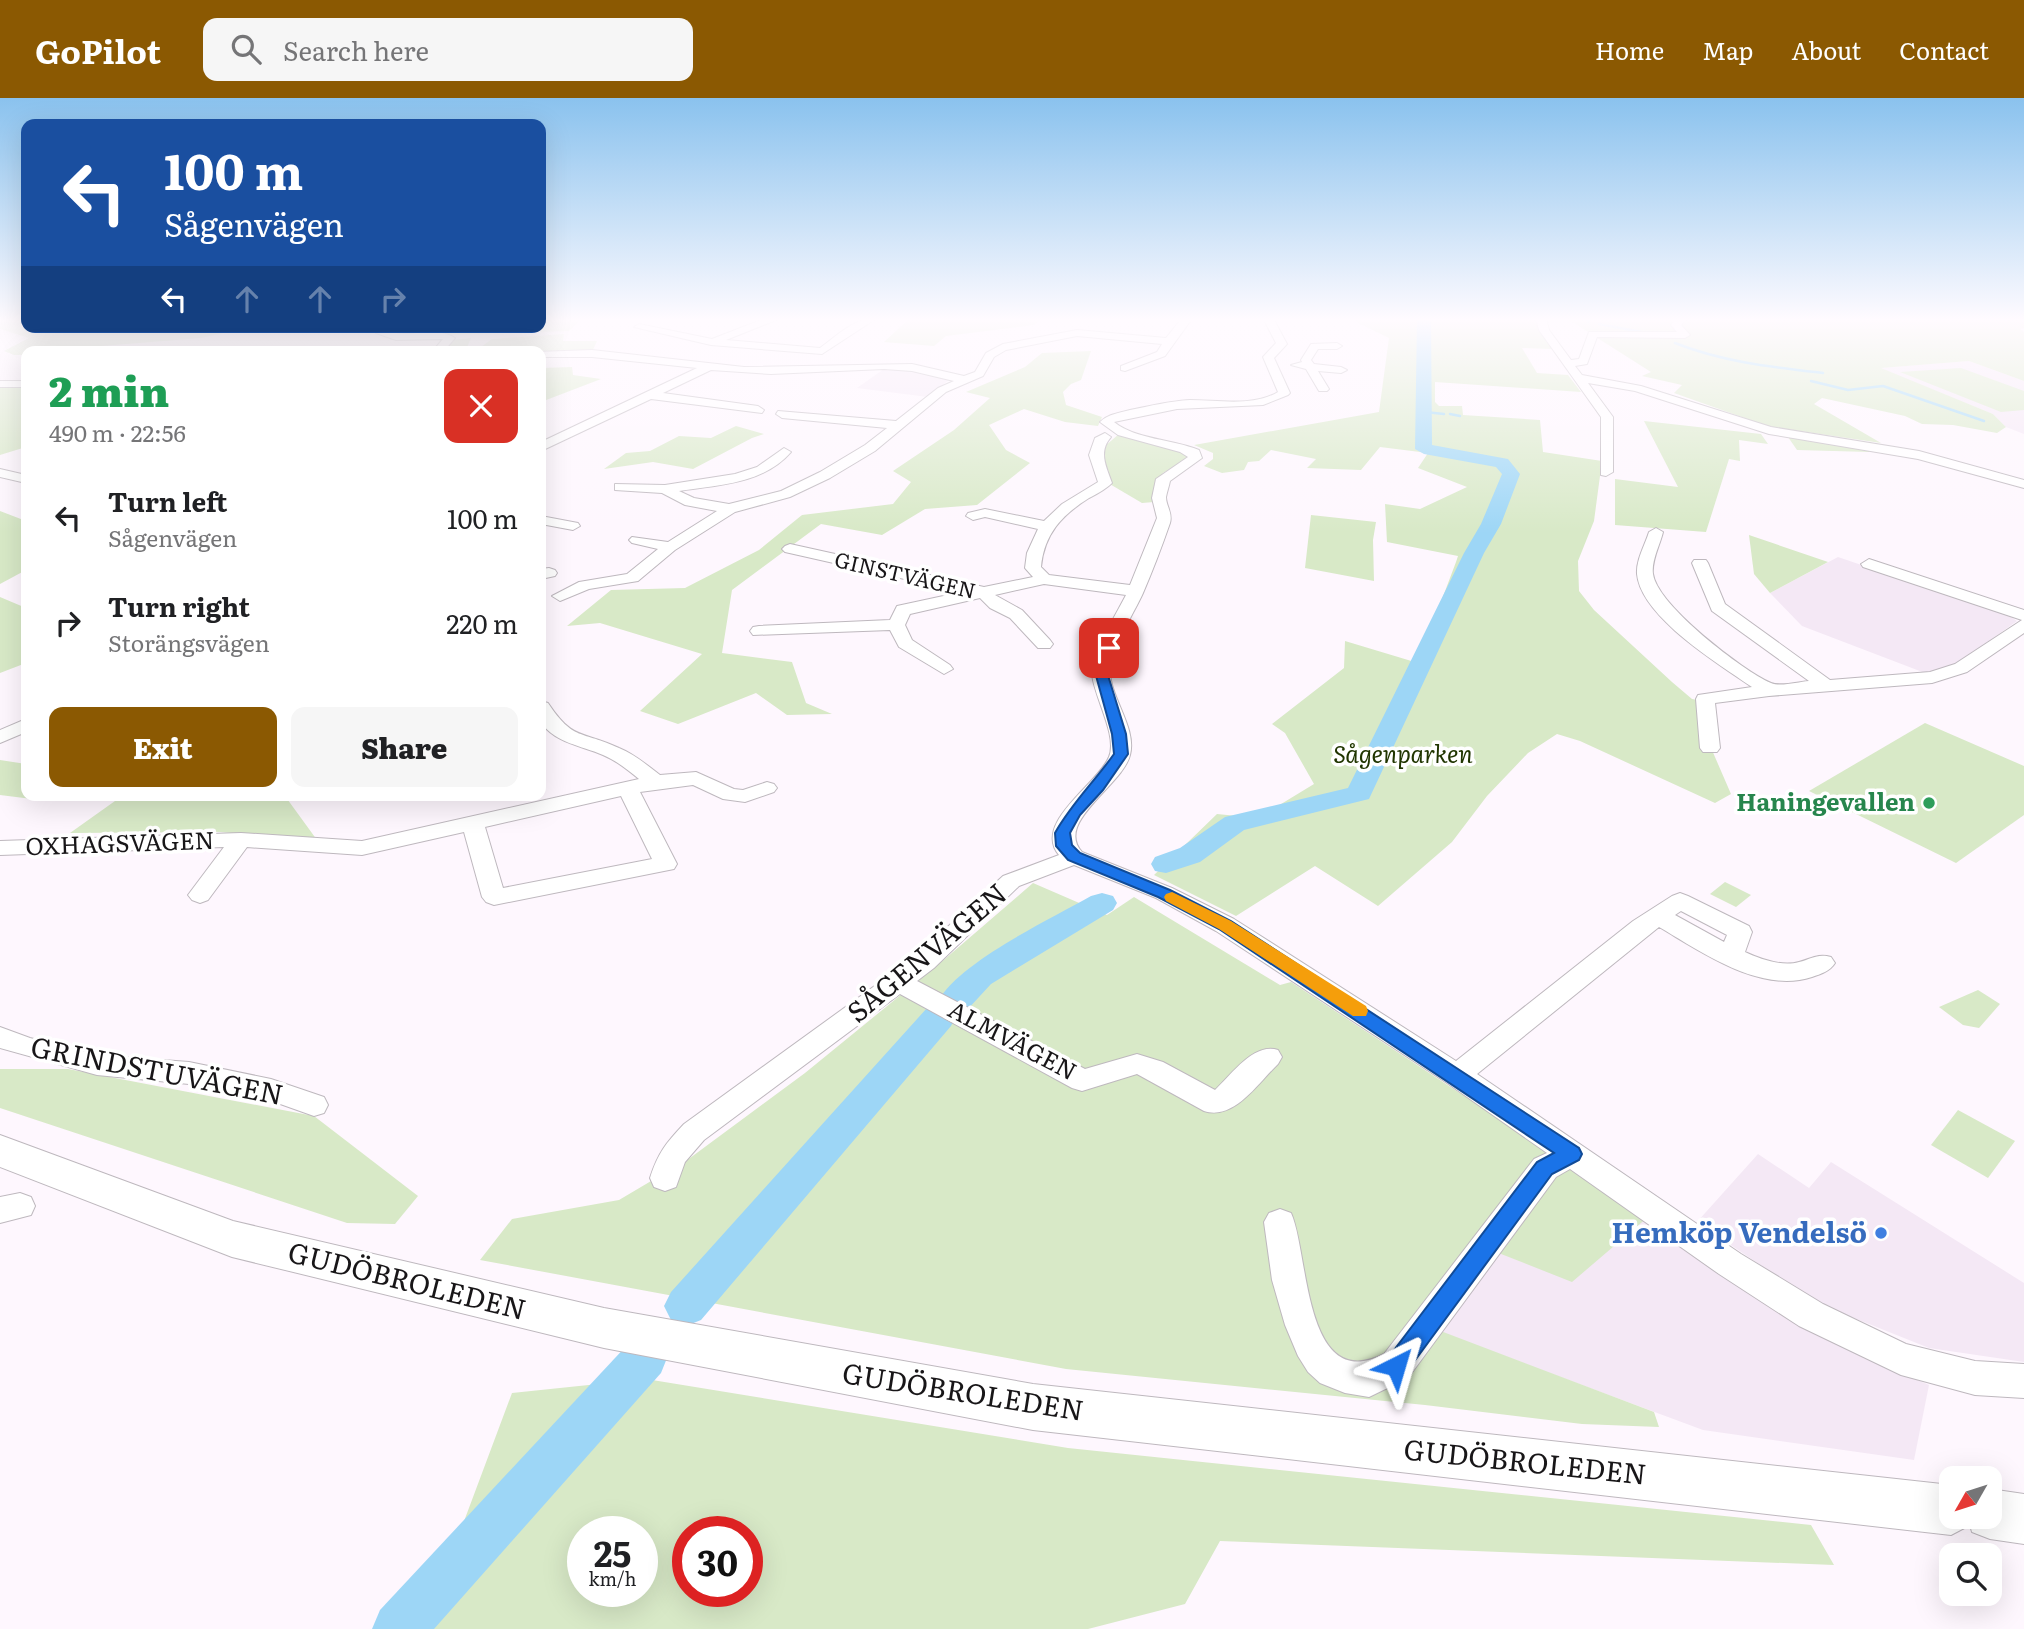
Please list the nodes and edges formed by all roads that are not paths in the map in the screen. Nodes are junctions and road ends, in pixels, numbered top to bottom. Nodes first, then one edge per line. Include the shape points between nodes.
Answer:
1 (663, 389) edge
2 (943, 389) edge
3 (1281, 389) edge
4 (1586, 389) edge
5 (1642, 389) edge
6 (649, 396) junction
7 (758, 410) dead end
8 (782, 414) dead end
9 (898, 425) junction
10 (1105, 438) dead end
11 (546, 439) edge
12 (557, 440) junction
13 (546, 445) edge
14 (784, 452) dead end
15 (1606, 472) dead end
16 (0, 473) edge
17 (21, 478) edge
18 (2024, 484) edge
19 (620, 487) dead end
20 (664, 489) junction
21 (730, 509) junction
22 (973, 516) dead end
23 (546, 523) edge
24 (573, 526) dead end
25 (1046, 526) junction
26 (1656, 532) dead end
27 (637, 540) dead end
28 (670, 547) junction
29 (790, 549) dead end
30 (1700, 563) dead end
31 (1868, 564) dead end
32 (1044, 579) junction
33 (1136, 591) junction
34 (983, 592) junction
35 (559, 596) dead end
36 (2024, 616) edge
37 (896, 625) junction
38 (2024, 625) edge
39 (759, 631) dead end
40 (1045, 644) dead end
41 (944, 669) dead end
42 (1827, 685) junction
43 (1769, 690) junction
44 (546, 719) edge
45 (21, 726) edge
46 (0, 737) edge
47 (1710, 748) dead end
48 (656, 782) junction
49 (767, 788) dead end
50 (628, 789) junction
51 (473, 825) junction
52 (241, 840) junction
53 (0, 848) edge
54 (1074, 857) junction
55 (200, 895) dead end
56 (1822, 963) dead end
57 (899, 982) junction
58 (0, 1037) edge
59 (1268, 1057) dead end
60 (1457, 1075) junction
61 (314, 1105) dead end
62 (0, 1151) edge
63 (1572, 1154) junction
64 (665, 1178) dead end
65 (1280, 1222) dead end
66 (2024, 1381) edge
67 (1939, 1509) edge

1 - 6 street
2 - 9 street
3 - 33 street via 1277,399 1259,403 1177,405 1106,422 1117,430 1183,447 1195,458 1163,479 1164,518
4 - 15 street via 1607,417
5 - 18 street via 1769,430 1919,455
6 - 7 street
6 - 12 street
8 - 9 street
9 - 21 street via 870,448 815,480 785,494
10 - 25 street via 1096,455 1105,483 1062,509
11 - 12 street
12 - 13 street
14 - 20 street via 762,470 737,478
16 - 17 street
19 - 20 street
20 - 21 street via 690,502
21 - 28 street
22 - 25 street via 985,513
23 - 24 street
25 - 32 street via 1032,555 1033,568
26 - 43 street via 1645,574 1652,596 1671,617
27 - 28 street
28 - 35 street via 632,578 585,585
29 - 34 street, GINSTVÄGEN
30 - 42 street via 1718,607
31 - 36 street
32 - 33 street
32 - 34 street
33 - 54 street via 1101,672 1121,754 1063,833 1064,846
34 - 37 street via 903,610
34 - 40 street, GINSTVÄGEN via 1016,614
37 - 39 street
37 - 41 street via 905,643
38 - 42 street via 1961,668 1932,677
42 - 43 street
43 - 47 street via 1705,699
44 - 48 street via 561,736 620,755
45 - 46 street
48 - 49 street, OXHAGSVÄGEN via 696,778 730,795 745,796
48 - 50 street, OXHAGSVÄGEN
50 - 51 street, OXHAGSVÄGEN
50 - 51 street via 666,864 494,897
51 - 52 street, OXHAGSVÄGEN via 362,848
52 - 53 street, OXHAGSVÄGEN
52 - 55 street, OXHAGSVÄGEN
54 - 57 street, SÅGENVÄGEN via 1011,881
54 - 60 street via 1164,893 1225,925
56 - 60 street via 1797,972 1767,968 1731,956 1658,916
57 - 59 street, ALMVÄGEN via 1082,1080 1137,1064 1214,1103 1222,1101
57 - 64 street, SÅGENVÄGEN via 694,1132 672,1156
58 - 61 street, GRINDSTUVÄGEN via 97,1065 189,1073 271,1090
60 - 63 street
62 - 67 main road, GUDÖBROLEDEN via 232,1239 604,1328 711,1348 1033,1407
63 - 65 street via 1545,1168 1396,1366 1369,1380 1331,1371 1307,1341 1293,1300
63 - 66 street via 1811,1315 1900,1359 1975,1378

